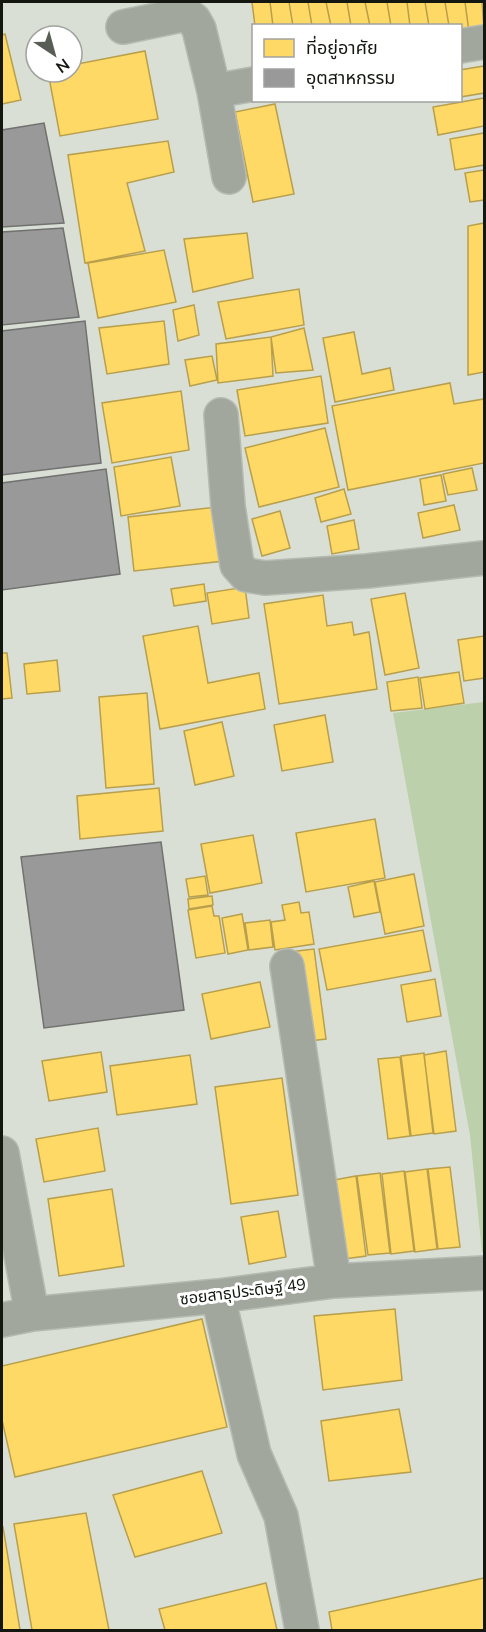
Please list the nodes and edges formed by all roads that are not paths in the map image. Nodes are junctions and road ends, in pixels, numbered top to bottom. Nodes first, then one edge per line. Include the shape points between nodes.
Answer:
1 (123, 27) dead end
2 (484, 42) edge
3 (462, 46) edge
4 (252, 84) edge
5 (214, 91) junction
6 (229, 177) dead end
7 (221, 416) dead end
8 (484, 558) edge
9 (287, 966) dead end
10 (2, 1153) edge
11 (484, 1273) edge
12 (333, 1281) junction
13 (218, 1296) junction
14 (17, 1317) edge
15 (302, 1630) edge

1 - 5 street via 186,14 200,29
2 - 3 street
4 - 5 street
5 - 6 street
7 - 8 street via 237,565 246,575 265,578 367,571
9 - 12 street
10 - 14 street
11 - 12 street, ซอยสาธุประดิษฐ์ 49
12 - 13 street, ซอยสาธุประดิษฐ์ 49
13 - 14 street, ซอยสาธุประดิษฐ์ 49
13 - 15 street via 254,1454 281,1516

